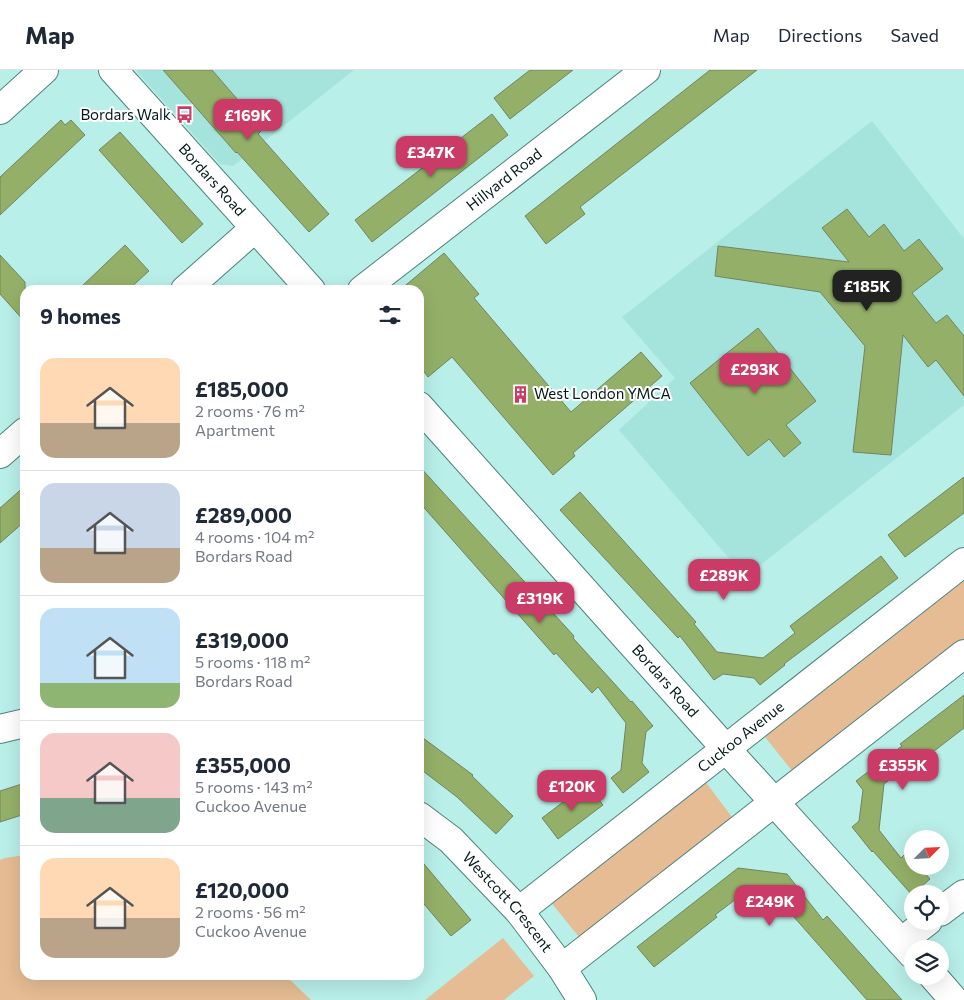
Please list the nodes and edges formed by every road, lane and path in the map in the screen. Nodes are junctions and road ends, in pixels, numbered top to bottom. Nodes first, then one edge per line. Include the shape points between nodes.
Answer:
1 (44, 70) edge
2 (113, 70) edge
3 (646, 70) edge
4 (0, 110) edge
5 (255, 228) junction
6 (191, 285) edge
7 (306, 285) edge
8 (368, 285) edge
9 (424, 412) edge
10 (20, 436) edge
11 (0, 454) edge
12 (964, 562) edge
13 (964, 654) edge
14 (20, 724) edge
15 (0, 729) edge
16 (726, 749) junction
17 (774, 802) junction
18 (424, 820) edge
19 (964, 894) edge
20 (949, 905) edge
21 (519, 911) junction
22 (921, 930) edge
23 (913, 940) edge
24 (904, 945) edge
25 (562, 968) junction
26 (940, 985) edge
27 (582, 1000) edge
28 (954, 1000) edge

1 - 4 street
2 - 5 street, Bordars Road
3 - 8 street, Hillyard Road
5 - 6 street
5 - 7 street, Bordars Road
9 - 16 street, Bordars Road
10 - 11 street
12 - 16 street, Cuckoo Avenue
13 - 17 street
14 - 15 street
16 - 17 street, Bordars Road
16 - 21 street, Cuckoo Avenue
17 - 24 street, Bordars Road
17 - 25 street
18 - 21 street, Westcott Crescent via 451,840
19 - 20 street
21 - 25 street, Westcott Crescent
22 - 23 street
25 - 27 street, Westcott Crescent
26 - 28 street

